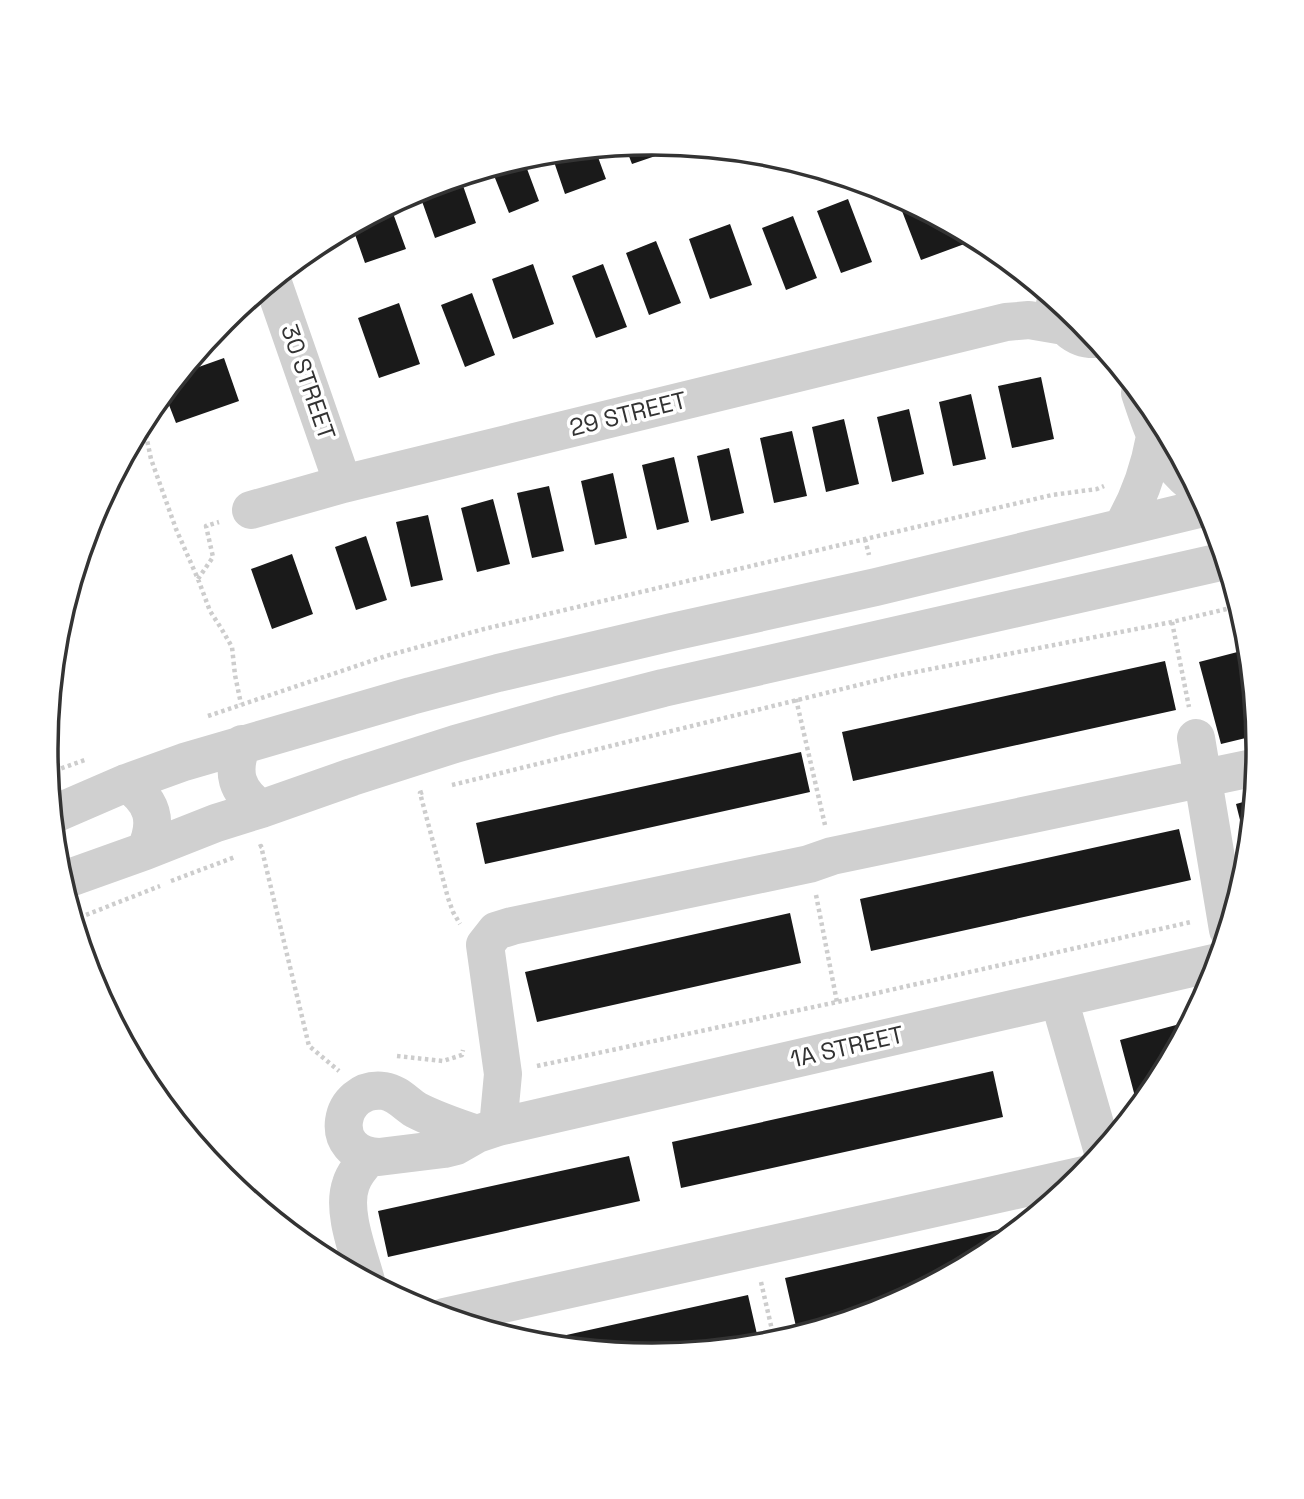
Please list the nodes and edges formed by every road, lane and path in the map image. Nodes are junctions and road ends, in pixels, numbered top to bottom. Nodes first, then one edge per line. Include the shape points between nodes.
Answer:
1 (276, 290) edge
2 (1066, 323) edge
3 (1152, 429) edge
4 (146, 437) edge
5 (1155, 437) junction
6 (1175, 468) edge
7 (1108, 483) dead end
8 (343, 484) junction
9 (251, 510) joint
10 (1196, 511) edge
11 (1122, 527) junction
12 (1216, 563) edge
13 (198, 579) junction
14 (1229, 609) edge
15 (1172, 622) junction
16 (796, 699) junction
17 (241, 704) junction
18 (202, 718) dead end
19 (1195, 738) joint
20 (242, 744) junction
21 (87, 759) dead end
22 (59, 769) edge
23 (1245, 770) edge
24 (1203, 779) junction
25 (126, 783) junction
26 (446, 786) dead end
27 (433, 789) dead end
28 (261, 809) junction
29 (61, 811) edge
30 (145, 851) junction
31 (820, 860) junction
32 (72, 877) edge
33 (1225, 908) edge
34 (1220, 923) edge
35 (485, 945) junction
36 (1206, 965) edge
37 (1059, 999) junction
38 (837, 1002) junction
39 (464, 1047) dead end
40 (388, 1055) dead end
41 (503, 1074) junction
42 (488, 1130) junction
43 (1100, 1140) edge
44 (369, 1157) junction
45 (1061, 1180) edge
46 (753, 1249) junction
47 (363, 1268) edge
48 (463, 1313) edge
49 (772, 1331) edge

1 - 8 street, 30 STREET
2 - 8 street, 29 STREET via 1006,321
3 - 5 street
4 - 13 path
5 - 6 street
5 - 11 street via 1147,475
7 - 17 path via 484,629
8 - 9 street, 29 STREET
9 - 13 path via 206,526 214,557
10 - 11 street
11 - 20 street via 498,673
12 - 28 street via 558,715 429,752
13 - 17 path via 210,611 232,647
14 - 15 path
15 - 16 path
15 - 19 path
16 - 26 path
16 - 31 path
17 - 18 path
19 - 24 street
20 - 25 street
20 - 28 street via 236,773 240,788
21 - 22 path
23 - 24 street
24 - 31 street
24 - 33 street
25 - 29 street
25 - 30 street via 149,805 152,836
27 - 35 path via 419,793 453,912
28 - 30 street
30 - 32 street
31 - 35 street via 512,926 496,931
31 - 38 path
34 - 38 path
35 - 41 street
36 - 37 street, 1A STREET
37 - 42 street, 1A STREET
37 - 43 street
38 - 41 path
39 - 40 path via 462,1055 443,1061
41 - 42 street
42 - 44 street, 1A STREET via 444,1149
42 - 44 street via 453,1126 415,1109 396,1094 375,1090 348,1107 343,1127 350,1145
44 - 47 street via 351,1184 348,1198
45 - 46 street
46 - 48 street
46 - 49 path

